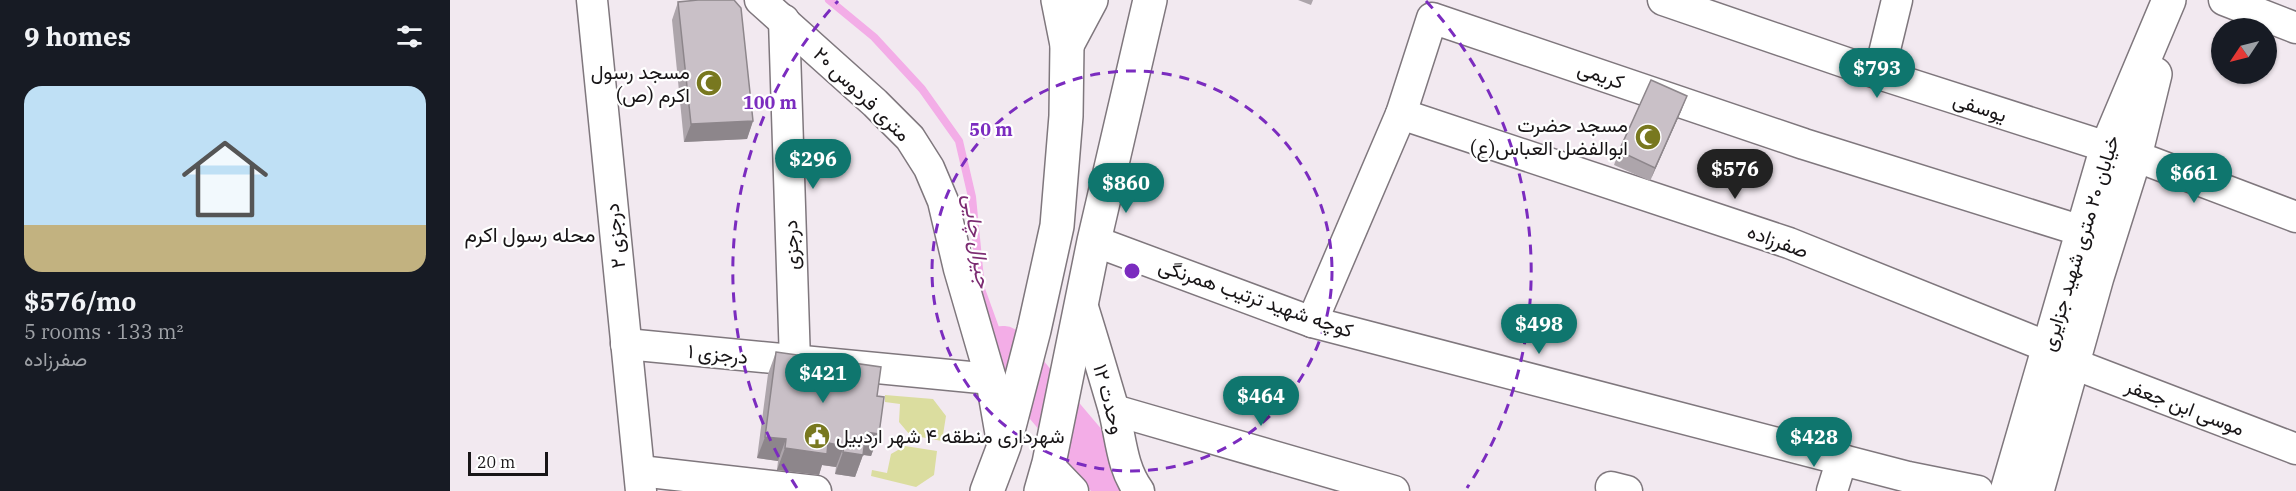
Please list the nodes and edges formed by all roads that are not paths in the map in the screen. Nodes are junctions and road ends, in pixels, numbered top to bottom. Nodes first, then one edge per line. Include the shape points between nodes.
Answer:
1 (592, 0) edge
2 (760, 0) edge
3 (1058, 0) edge
4 (1091, 0) edge
5 (1150, 0) edge
6 (1663, 0) edge
7 (1897, 0) edge
8 (2171, 0) edge
9 (2223, 0) edge
10 (784, 20) junction
11 (2296, 28) edge
12 (1067, 45) junction
13 (1879, 74) junction
14 (1401, 114) junction
15 (2121, 152) junction
16 (2296, 217) edge
17 (2082, 231) junction
18 (1094, 241) junction
19 (1081, 312) junction
20 (1312, 322) junction
21 (626, 344) junction
22 (2061, 356) junction
23 (795, 362) junction
24 (991, 379) junction
25 (1114, 410) junction
26 (1004, 447) junction
27 (2296, 449) edge
28 (1842, 459) junction
29 (1046, 473) edge
30 (640, 481) edge
31 (816, 491) edge
32 (987, 491) edge
33 (1073, 491) edge
34 (1139, 491) edge
35 (1394, 491) edge
36 (1832, 491) edge
37 (1978, 491) edge
38 (2007, 491) edge
39 (2037, 491) edge

1 - 21 street, درجزی ۲
2 - 10 street, ۲۰ متری فردوس
3 - 12 main road
4 - 12 main road
5 - 18 main road
6 - 13 street, یوسفی
7 - 13 street
8 - 15 main road, خیابان ۲۰ متری شهید جزایری
9 - 11 street
10 - 23 street, درجزی
10 - 24 street, ۲۰ متری فردوس via 910,138 929,168 943,201
12 - 26 main road via 1057,226
13 - 15 street, یوسفی
14 - 17 street, کریمی via 1432,18 1804,144
14 - 20 street, کریمی
14 - 22 street, صفرزاده via 1789,243
15 - 16 street, یوسفی
15 - 17 main road, خیابان ۲۰ متری شهید جزایری
15 - 22 main road, خیابان ۲۰ متری شهید جزایری via 2097,277
17 - 22 main road, خیابان ۲۰ متری شهید جزایری
18 - 19 main road
18 - 20 street, کوچه شهید ترتیب همرنگی
19 - 25 street, وحدت ۱۲
19 - 29 main road
20 - 28 street, کوچه شهید ترتیب همرنگی
21 - 23 street, درجزی ۱
21 - 30 street, درجزی ۲
22 - 27 street, موسی ابن جعفر
22 - 38 main road, خیابان ۲۰ متری شهید جزایری
22 - 39 main road, خیابان ۲۰ متری شهید جزایری
23 - 24 street, درجزی ۱
24 - 26 street, ۲۰ متری فردوس
25 - 34 street, وحدت ۱۲ via 1124,460
25 - 35 street
26 - 32 main road
28 - 36 street
28 - 37 street, کوچه شهید ترتیب همرنگی
29 - 33 street
30 - 31 street, درجزی ۲

